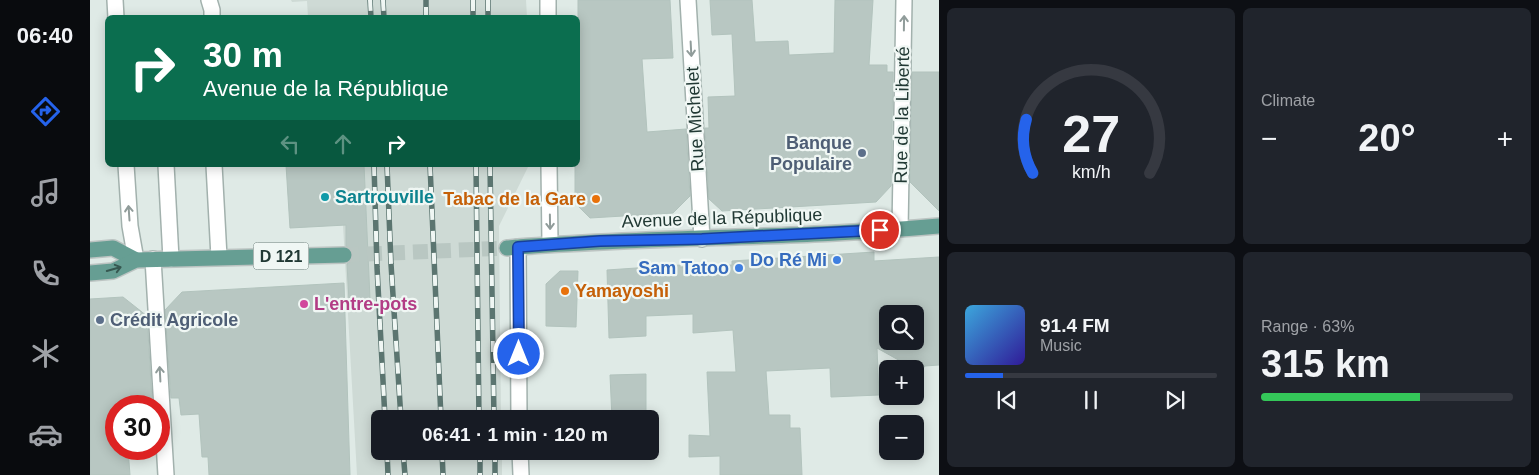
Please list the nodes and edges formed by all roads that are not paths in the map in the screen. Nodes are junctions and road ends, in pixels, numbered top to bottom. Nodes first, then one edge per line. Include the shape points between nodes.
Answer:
1 (115, 0) edge
2 (548, 0) edge
3 (688, 0) edge
4 (904, 0) edge
5 (116, 15) edge
6 (548, 15) edge
7 (126, 167) edge
8 (166, 167) edge
9 (214, 167) edge
10 (549, 167) edge
11 (939, 226) edge
12 (900, 229) junction
13 (702, 239) junction
14 (550, 244) junction
15 (513, 247) joint
16 (90, 250) edge
17 (344, 255) tunnel mouth
18 (219, 257) junction
19 (153, 259) junction
20 (171, 259) junction
21 (136, 260) junction
22 (90, 273) edge
23 (519, 410) edge
24 (520, 460) edge
25 (166, 475) edge
26 (521, 475) edge

1 - 5 street
2 - 6 street
3 -> 13 street, Rue Michelet
12 -> 4 street, Rue de la Liberté
21 -> 7 street
8 - 20 street
9 - 18 street
10 -> 14 street
11 - 12 main road, Avenue de la République
12 - 13 main road, Avenue de la République
13 - 14 main road, Avenue de la République
14 - 15 main road, Avenue de la République
15 - 23 street
16 - 21 main road via 113,248
17 - 18 main road, D 121
18 - 20 main road, D 121
19 - 20 main road, D 121
19 - 21 main road, D 121
25 -> 19 street
22 -> 21 main road, D 121 via 113,271
24 - 26 street

